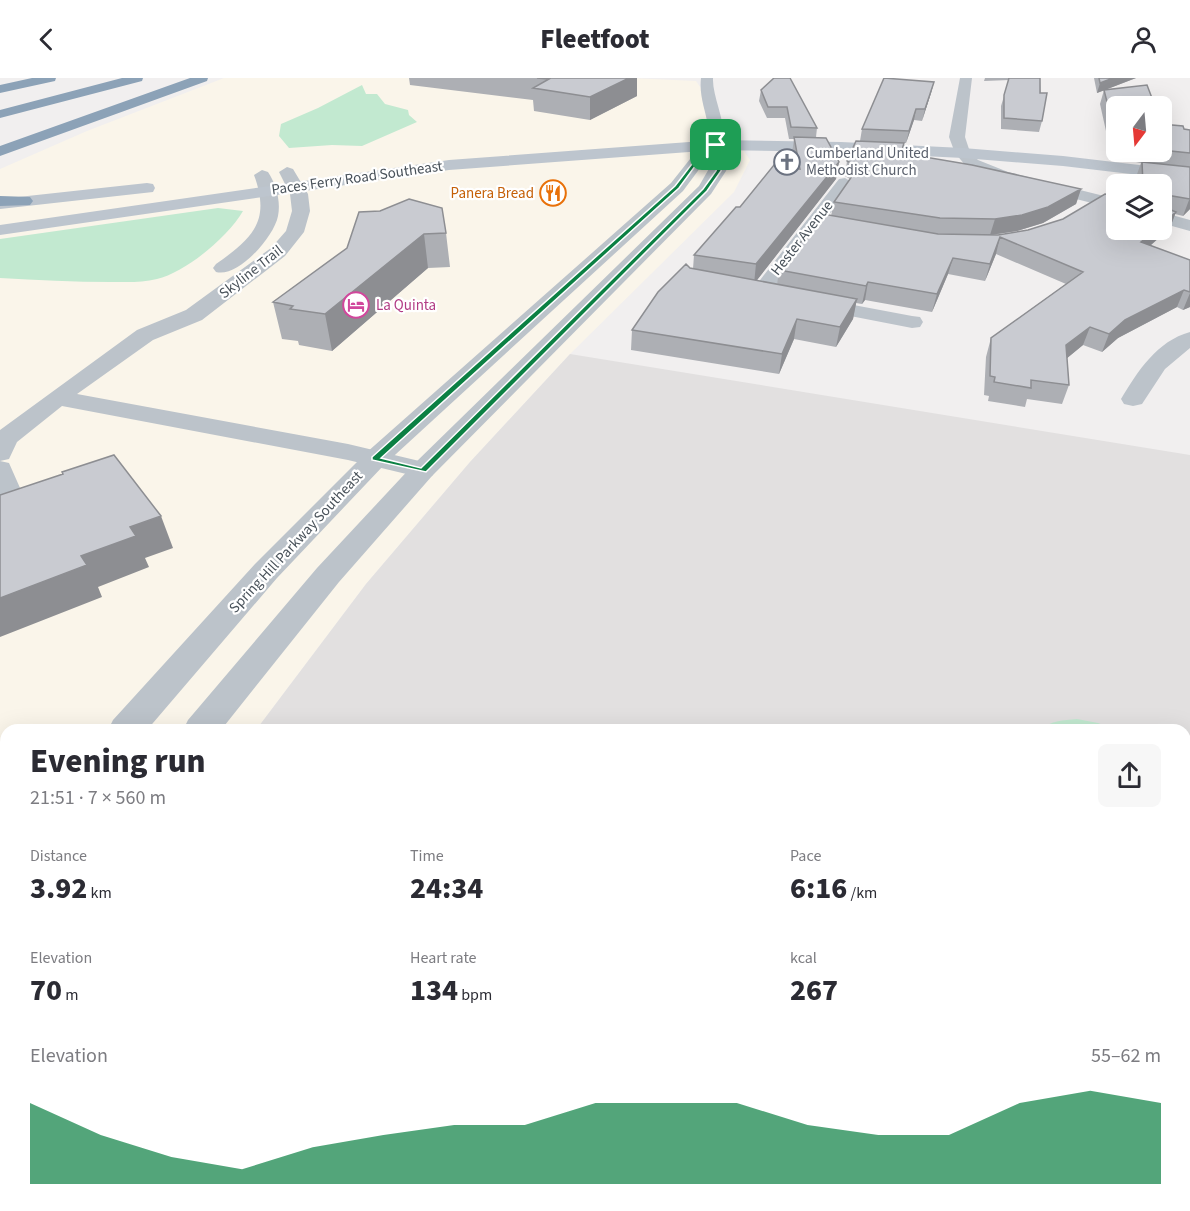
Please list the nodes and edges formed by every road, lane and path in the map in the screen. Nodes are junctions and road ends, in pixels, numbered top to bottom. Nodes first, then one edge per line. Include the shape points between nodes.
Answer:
1 (50, 78) edge
2 (93, 78) edge
3 (137, 78) edge
4 (202, 78) edge
5 (707, 78) edge
6 (966, 78) edge
7 (0, 89) edge
8 (0, 102) edge
9 (0, 114) edge
10 (716, 145) junction
11 (0, 151) edge
12 (616, 152) junction
13 (963, 153) junction
14 (1029, 158) junction
15 (689, 172) junction
16 (996, 174) junction
17 (1190, 176) edge
18 (242, 177) dead end
19 (291, 179) junction
20 (265, 183) junction
21 (844, 183) edge
22 (169, 185) dead end
23 (216, 199) junction
24 (0, 202) edge
25 (1106, 202) edge
26 (1106, 202) edge
27 (270, 212) junction
28 (1076, 214) edge
29 (1172, 220) edge
30 (814, 222) junction
31 (836, 226) edge
32 (1190, 226) edge
33 (0, 230) edge
34 (205, 280) dead end
35 (738, 289) edge
36 (759, 293) junction
37 (171, 304) dead end
38 (912, 322) dead end
39 (145, 335) junction
40 (1190, 339) edge
41 (57, 398) junction
42 (1133, 399) dead end
43 (0, 453) edge
44 (375, 459) junction
45 (0, 469) edge
46 (423, 470) junction
47 (10, 497) edge
48 (131, 724) edge
49 (206, 724) edge

1 - 7 highway
2 - 8 highway
3 - 9 highway
4 - 11 highway
5 - 10 street via 707,95 718,130
6 - 13 street via 957,137
10 - 12 main road, Paces Ferry Road Southeast
10 - 13 main road, Paces Ferry Road Southeast
10 - 15 street, Spring Hill Parkway Southeast
10 - 19 main road, Paces Ferry Road Southeast via 669,140 553,146
10 - 46 street via 722,160 705,190
12 - 15 main road via 669,157
12 - 19 main road, Paces Ferry Road Southeast
13 - 14 main road, Paces Ferry Road Southeast
13 - 16 street via 979,167
14 - 16 main road via 995,166
14 - 17 main road, Paces Ferry Road Southeast
15 - 44 street, Spring Hill Parkway Southeast
16 - 25 street
18 - 20 main road, Paces Ferry Road Southeast
19 - 20 main road, Paces Ferry Road Southeast
19 - 39 street, Skyline Trail via 300,203 300,218 295,232 278,252 194,315
20 - 23 main road, Paces Ferry Road Southeast
20 - 27 street, Skyline Trail
21 - 30 street, Hester Avenue
22 - 24 main road
23 - 27 main road via 248,202
23 - 33 main road, Paces Ferry Road Southeast
26 - 28 street
27 - 34 street, Skyline Trail via 266,228 250,248
29 - 32 street
30 - 31 street
30 - 36 street, Hester Avenue
35 - 36 street
36 - 38 street
37 - 39 street, Skyline Trail via 162,310
39 - 41 street, Skyline Trail
40 - 42 street via 1164,354
41 - 43 street, Skyline Trail via 6,438
41 - 44 street
44 - 46 street
44 - 48 street, Spring Hill Parkway Southeast via 266,571
45 - 47 street
46 - 49 street via 328,574

